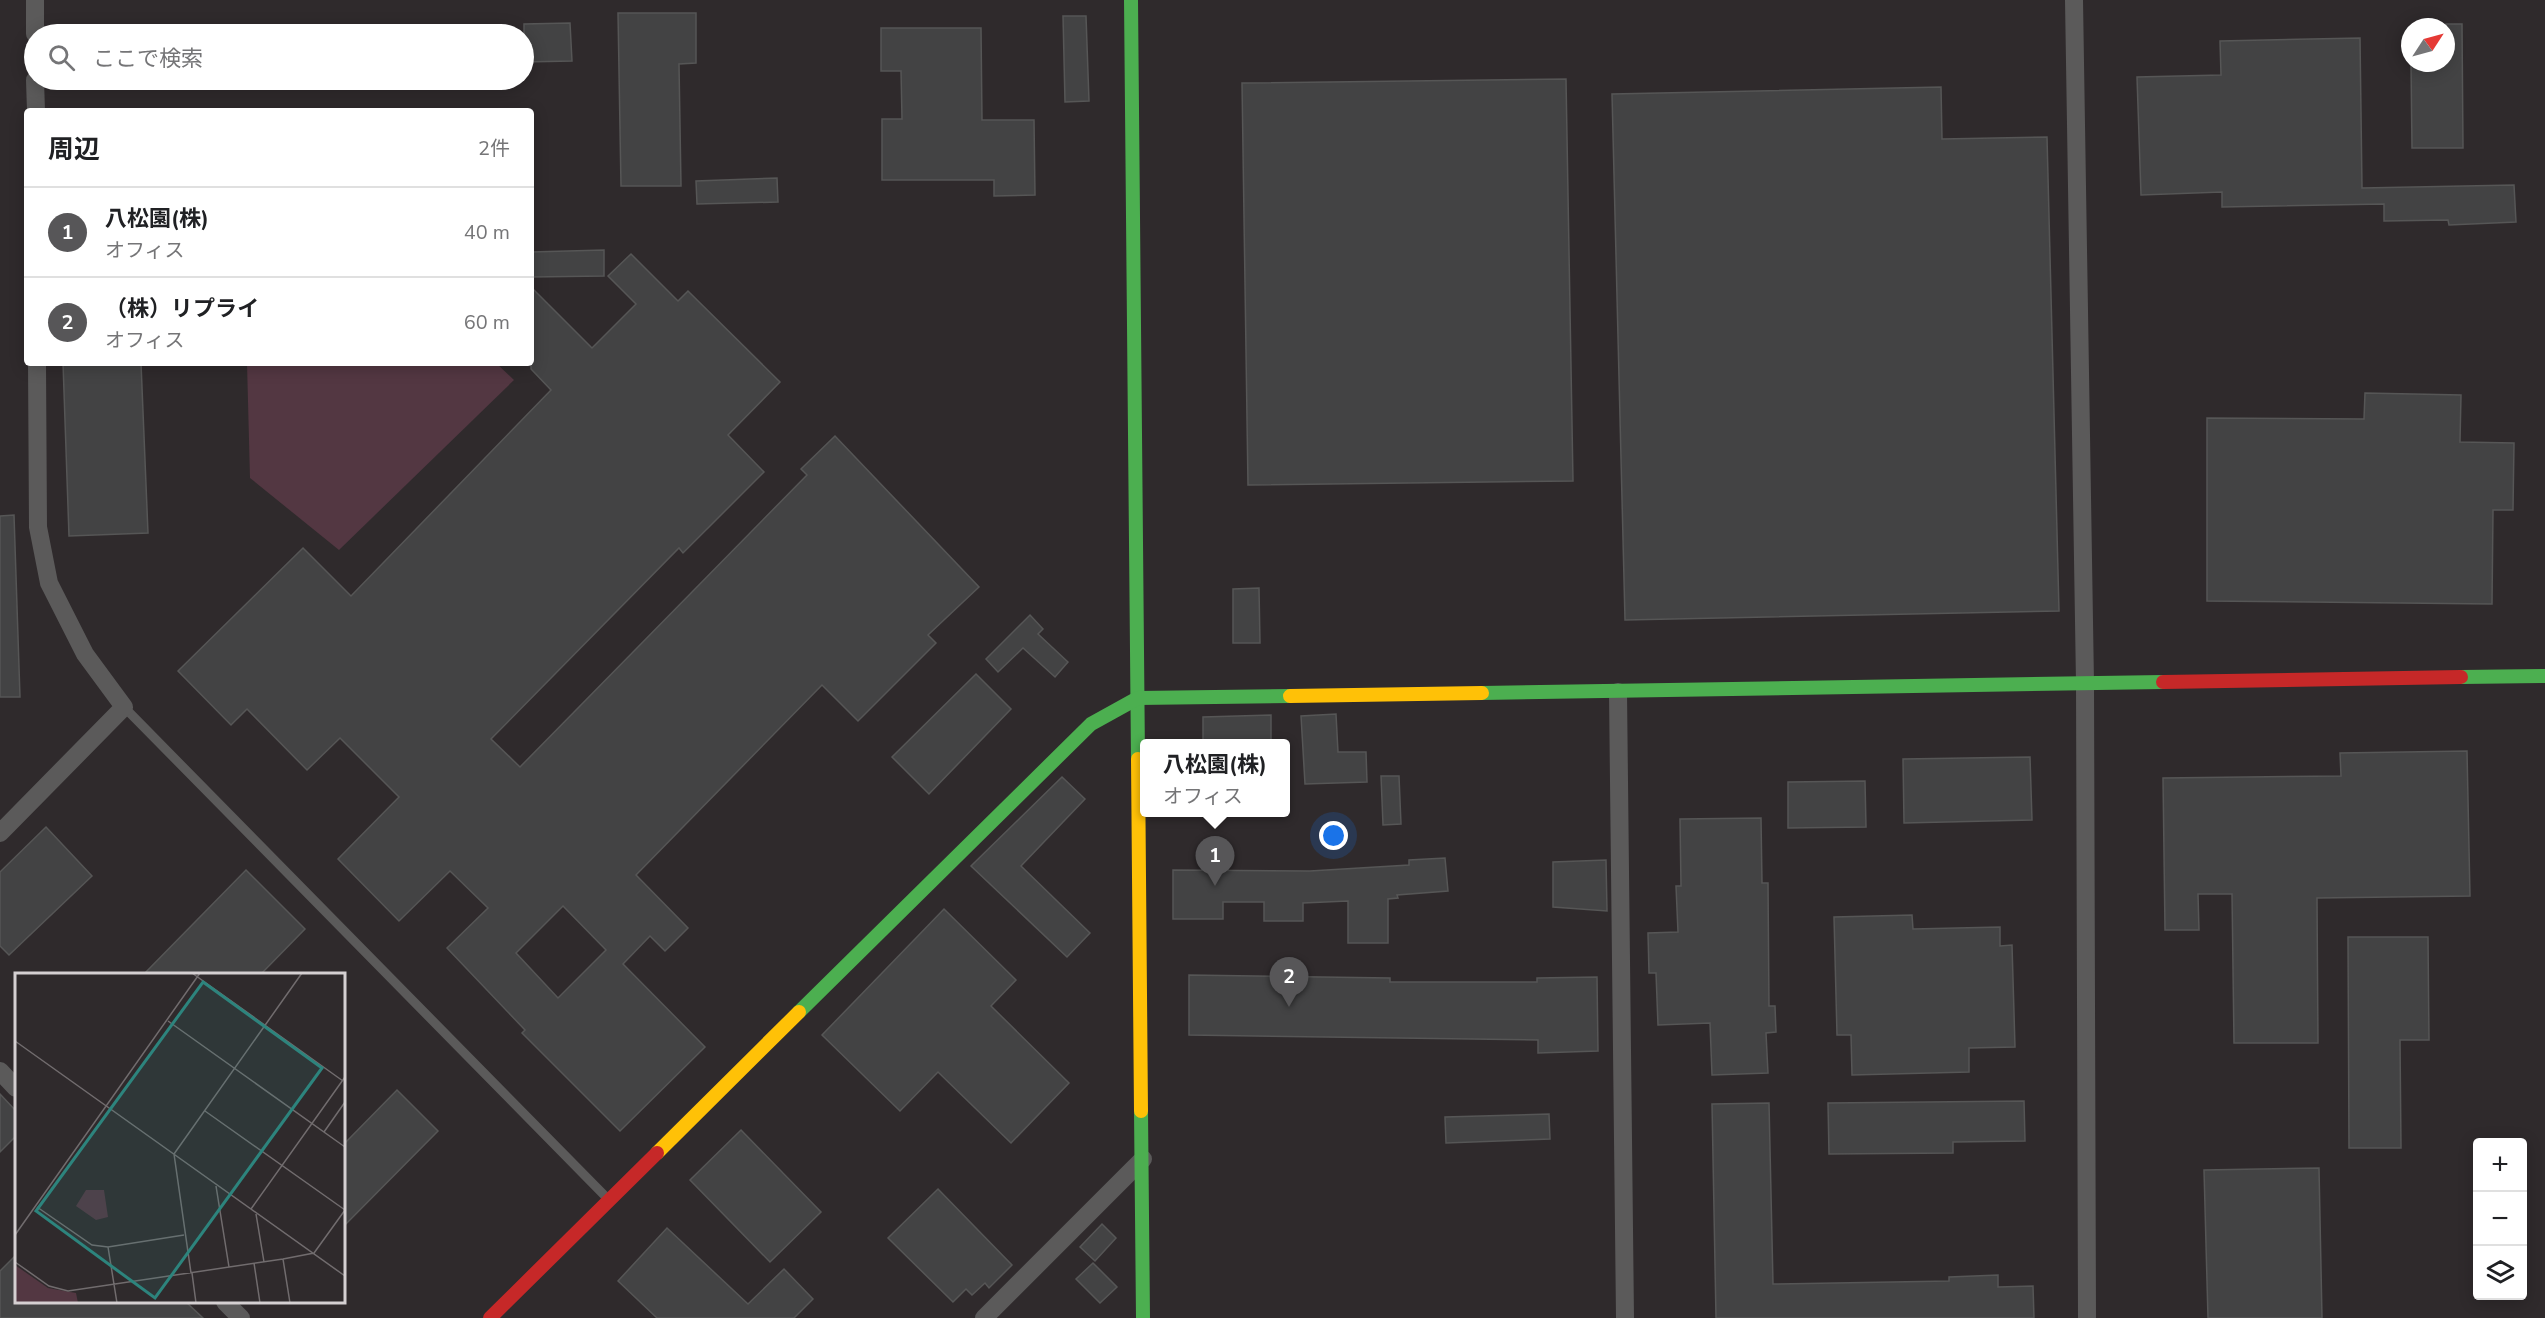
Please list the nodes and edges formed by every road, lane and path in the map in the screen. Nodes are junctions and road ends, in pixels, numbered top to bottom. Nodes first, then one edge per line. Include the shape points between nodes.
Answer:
1 (35, 0) edge
2 (1131, 0) edge
3 (2074, 0) edge
4 (35, 24) edge
5 (35, 90) edge
6 (36, 108) edge
7 (37, 366) edge
8 (2545, 676) edge
9 (2085, 683) junction
10 (1618, 692) junction
11 (1138, 698) junction
12 (124, 706) junction
13 (0, 832) edge
14 (0, 1071) edge
15 (15, 1087) edge
16 (1143, 1159) junction
17 (608, 1199) junction
18 (226, 1303) edge
19 (241, 1318) edge
20 (490, 1318) edge
21 (984, 1318) edge
22 (1143, 1318) edge
23 (1625, 1318) edge
24 (2087, 1318) edge

1 - 4 street
2 - 11 street
3 - 9 street
5 - 6 street
7 - 12 street via 38,527 49,584 85,654
8 - 9 street
9 - 10 street
9 - 24 street
10 - 11 street
10 - 23 street
11 - 16 street
11 - 17 street via 1091,724
12 - 13 street
12 - 17 lane
14 - 15 street
16 - 21 street
16 - 22 street
17 - 20 street
18 - 19 street

